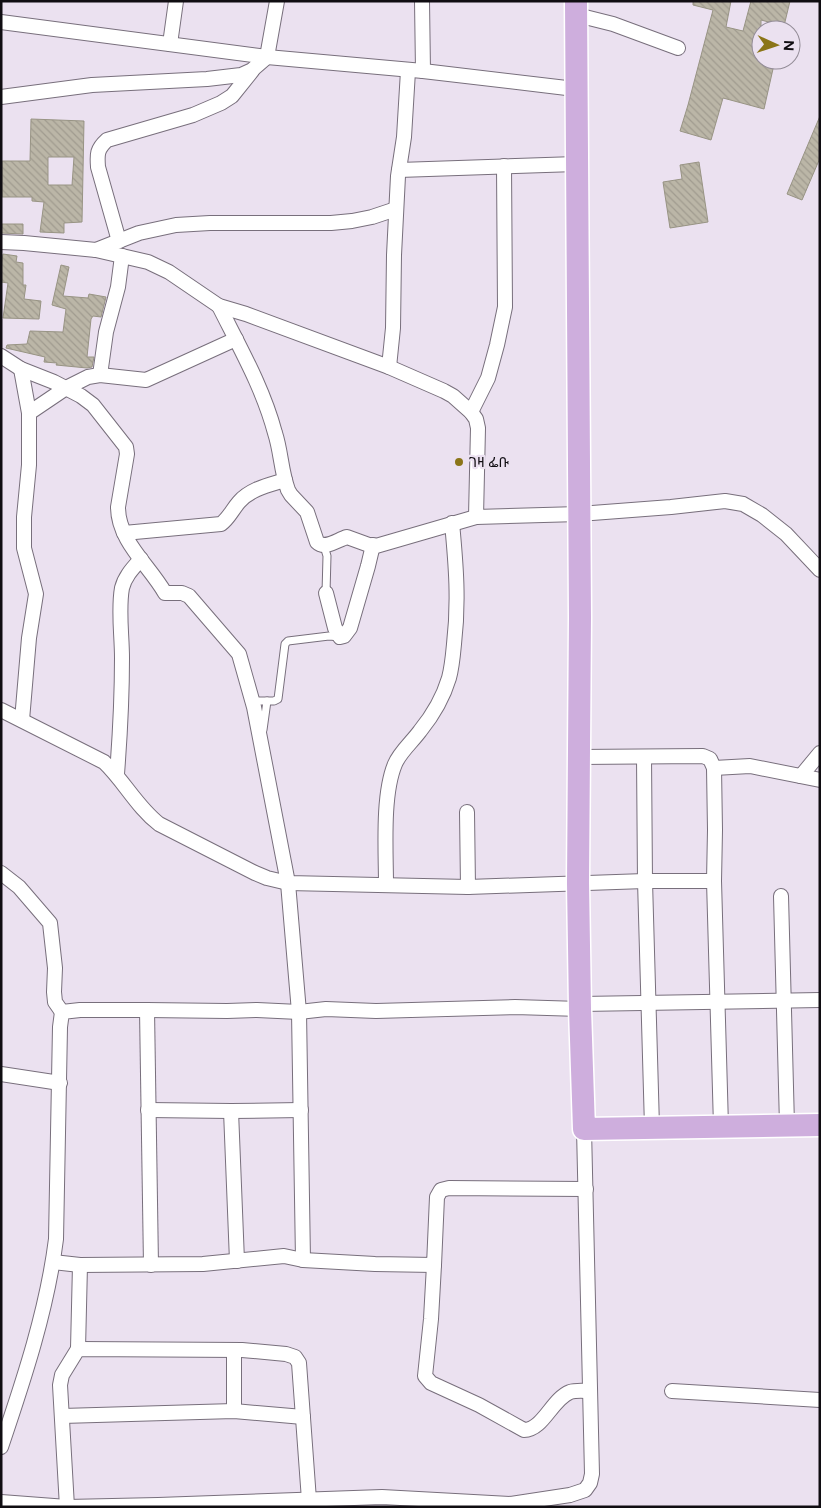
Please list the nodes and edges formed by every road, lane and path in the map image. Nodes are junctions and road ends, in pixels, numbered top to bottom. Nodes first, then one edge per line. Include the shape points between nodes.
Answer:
1 (176, 1) edge
2 (276, 1) edge
3 (422, 1) edge
4 (576, 8) edge
5 (1, 22) edge
6 (170, 44) junction
7 (678, 48) dead end
8 (267, 57) junction
9 (252, 70) junction
10 (408, 71) junction
11 (423, 72) junction
12 (576, 89) junction
13 (1, 97) edge
14 (576, 164) junction
15 (504, 166) junction
16 (398, 170) junction
17 (396, 209) junction
18 (119, 241) junction
19 (1, 242) edge
20 (96, 250) junction
21 (122, 256) junction
22 (219, 306) junction
23 (236, 339) junction
24 (1, 356) edge
25 (389, 368) junction
26 (21, 369) junction
27 (100, 375) junction
28 (66, 388) junction
29 (471, 412) junction
30 (29, 413) junction
31 (285, 480) junction
32 (579, 514) junction
33 (476, 516) junction
34 (452, 524) junction
35 (124, 533) junction
36 (373, 545) junction
37 (324, 546) junction
38 (141, 559) junction
39 (820, 570) edge
40 (326, 593) joint
41 (340, 637) junction
42 (252, 700) junction
43 (266, 701) junction
44 (1, 710) edge
45 (22, 720) junction
46 (261, 743) junction
47 (820, 753) edge
48 (578, 757) junction
49 (644, 757) junction
50 (714, 768) junction
51 (117, 774) junction
52 (801, 776) junction
53 (820, 780) edge
54 (467, 812) dead end
55 (1, 873) edge
56 (645, 882) junction
57 (714, 882) junction
58 (288, 883) junction
59 (578, 883) junction
60 (386, 885) junction
61 (468, 887) junction
62 (781, 896) dead end
63 (820, 1000) edge
64 (717, 1001) junction
65 (784, 1001) junction
66 (649, 1002) junction
67 (580, 1007) junction
68 (147, 1010) junction
69 (62, 1012) junction
70 (299, 1012) junction
71 (1, 1074) edge
72 (60, 1082) junction
73 (148, 1110) junction
74 (301, 1110) junction
75 (232, 1111) junction
76 (787, 1125) junction
77 (820, 1125) edge
78 (721, 1126) junction
79 (652, 1128) junction
80 (584, 1129) junction
81 (586, 1188) junction
82 (237, 1260) junction
83 (302, 1260) junction
84 (53, 1262) junction
85 (80, 1265) junction
86 (151, 1265) junction
87 (434, 1265) junction
88 (78, 1349) junction
89 (234, 1350) junction
90 (672, 1390) dead end
91 (590, 1391) junction
92 (820, 1400) edge
93 (234, 1411) junction
94 (62, 1416) junction
95 (303, 1417) junction
96 (1, 1447) edge
97 (309, 1500) junction
98 (382, 1502) edge
99 (4, 1504) edge
100 (158, 1506) edge
101 (510, 1506) edge
102 (67, 1507) edge

1 - 6 street
2 - 8 street
3 - 11 street
4 - 7 street
4 - 12 main road
5 - 6 street
6 - 8 street
8 - 9 street
8 - 10 street
9 - 13 street via 207,79 92,85
9 - 18 street via 232,96 221,103 193,115 107,140 100,146 98,167
10 - 11 street
10 - 16 street via 404,137
11 - 12 street
12 - 14 main road
14 - 15 street
14 - 32 main road
15 - 16 street
15 - 29 street via 505,306 488,378
16 - 17 street
17 - 18 street via 372,217 331,223 176,225
17 - 25 street
18 - 20 street
19 - 20 street
20 - 21 street
21 - 22 street via 148,262 169,272
21 - 27 street
22 - 23 street
22 - 25 street
23 - 27 street via 146,380
23 - 31 street via 276,434
24 - 26 street
25 - 29 street via 444,391
26 - 28 street
26 - 30 street
27 - 28 street
28 - 30 street
28 - 35 street via 92,405 126,447 118,507
29 - 33 street via 478,428
30 - 45 street via 24,548 36,594
31 - 35 street via 250,493 221,524
31 - 37 street via 291,495 307,512 317,542
32 - 33 street
32 - 39 street via 725,501 743,504 786,534
32 - 48 main road
33 - 34 street
34 - 36 street
34 - 60 street via 458,588 449,677 439,704 395,764 388,798
35 - 38 street
36 - 37 street via 347,537
36 - 41 street via 350,628
37 - 40 lane via 327,556
38 - 42 street via 165,593 189,596 230,642 239,654
38 - 51 street via 127,575 120,600 122,658
40 - 41 street
41 - 43 lane via 288,641 278,699
42 - 43 lane
42 - 46 street
43 - 46 lane
44 - 45 street
45 - 51 street via 104,762
46 - 58 street
47 - 52 street
48 - 49 street
48 - 59 main road
49 - 50 street via 703,756 710,759
49 - 56 street
50 - 52 street via 750,766
50 - 57 street
51 - 58 street via 147,815 159,824 255,873
52 - 53 street
54 - 61 street
55 - 69 street via 19,887 50,923 55,1002
56 - 57 street
56 - 59 street
56 - 66 street
57 - 64 street
58 - 60 street
58 - 70 street
59 - 61 street
59 - 67 main road
60 - 61 street
62 - 65 street
63 - 65 street
64 - 65 street
64 - 66 street
64 - 78 street
65 - 76 street
66 - 67 street
66 - 79 street
67 - 70 street via 326,1009
67 - 80 main road
68 - 69 street
68 - 70 street
68 - 73 street
69 - 72 street
70 - 74 street
71 - 72 street
72 - 84 street
73 - 75 street
73 - 86 street
74 - 75 street
74 - 83 street
75 - 82 street
76 - 77 main road
76 - 78 main road
78 - 79 main road
79 - 80 main road
80 - 81 street
81 - 87 street via 441,1190 437,1197
81 - 91 street
82 - 83 street via 284,1256
82 - 86 street
83 - 87 street
84 - 85 street
84 - 96 street via 26,1370
85 - 86 street
85 - 88 street
87 - 91 street via 425,1376 431,1383 524,1430 540,1423 568,1392
88 - 89 street
88 - 94 street via 62,1374
89 - 93 street
89 - 95 street via 294,1357 299,1363
90 - 92 street
91 - 101 street via 590,1483 585,1490 570,1495
93 - 94 street
93 - 95 street
94 - 102 street
95 - 97 street
97 - 98 street
97 - 100 street
98 - 101 street
99 - 102 street
100 - 102 street

